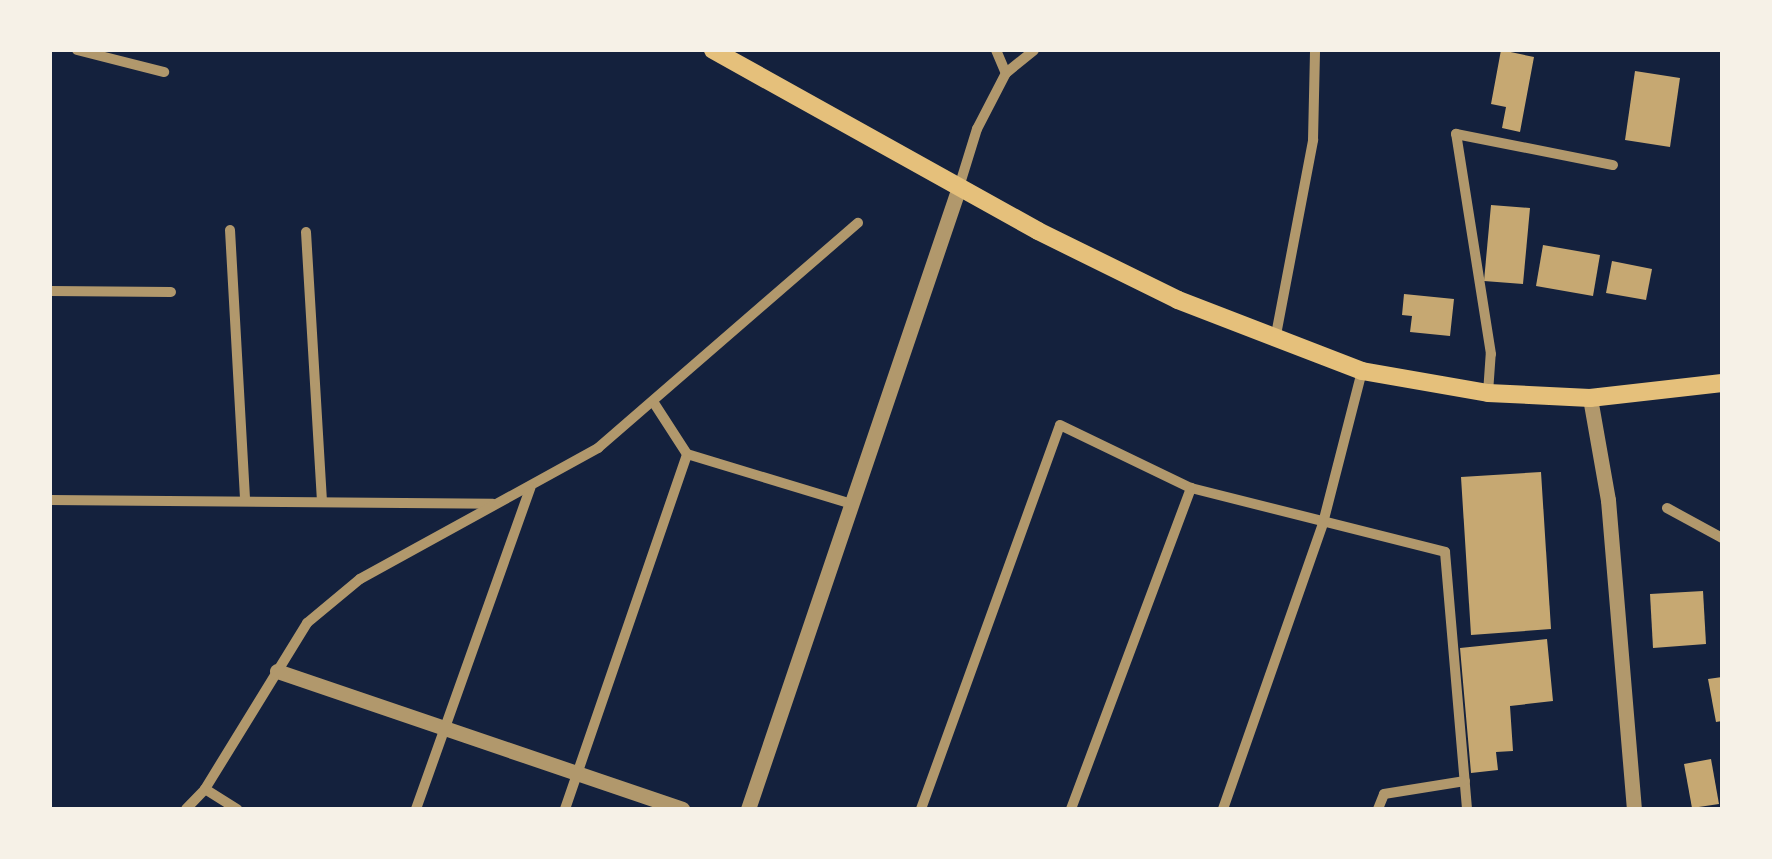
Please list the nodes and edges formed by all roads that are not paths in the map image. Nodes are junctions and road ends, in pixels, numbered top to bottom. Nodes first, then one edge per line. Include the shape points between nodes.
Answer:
1 (77, 50) edge
2 (712, 50) edge
3 (996, 50) edge
4 (1034, 50) edge
5 (1315, 50) edge
6 (164, 72) dead end
7 (1006, 73) junction
8 (1613, 165) dead end
9 (959, 186) junction
10 (858, 223) dead end
11 (230, 230) dead end
12 (306, 232) dead end
13 (50, 291) edge
14 (172, 292) dead end
15 (1275, 341) junction
16 (1362, 372) junction
17 (1722, 383) edge
18 (1488, 393) junction
19 (1590, 398) junction
20 (654, 403) junction
21 (687, 454) junction
22 (530, 488) junction
23 (1192, 488) junction
24 (322, 499) junction
25 (50, 500) edge
26 (245, 500) junction
27 (848, 503) junction
28 (494, 504) junction
29 (1667, 508) dead end
30 (1323, 523) junction
31 (1722, 538) edge
32 (276, 671) junction
33 (444, 728) junction
34 (577, 773) junction
35 (1465, 781) junction
36 (205, 790) junction
37 (186, 809) edge
38 (237, 809) edge
39 (416, 809) edge
40 (565, 809) edge
41 (682, 809) edge
42 (748, 809) edge
43 (921, 809) edge
44 (1072, 809) edge
45 (1223, 809) edge
46 (1378, 809) edge
47 (1467, 809) edge
48 (1634, 809) edge

1 - 6 street
2 - 9 main road
3 - 7 street
4 - 7 street
5 - 15 street via 1313,140
7 - 9 street via 976,129
8 - 18 street via 1456,134 1491,354
9 - 15 main road via 1178,300
9 - 27 street
10 - 20 street
11 - 26 street
12 - 24 street
13 - 14 street
15 - 16 main road
16 - 18 main road
16 - 30 street
17 - 19 main road
18 - 19 main road
19 - 48 street via 1608,500
20 - 21 street
20 - 22 street via 598,448
21 - 27 street
21 - 34 street
22 - 28 street
22 - 33 street
23 - 30 street
23 - 43 street via 1060,425
23 - 44 street
24 - 26 street
24 - 28 street
25 - 26 street
27 - 42 street
28 - 32 street via 360,579 306,623
29 - 31 street
30 - 35 street via 1445,552
30 - 45 street
32 - 33 street
32 - 36 street
33 - 34 street
33 - 39 street
34 - 40 street
34 - 41 street
35 - 46 street via 1384,794
35 - 47 street
36 - 37 street
36 - 38 street

